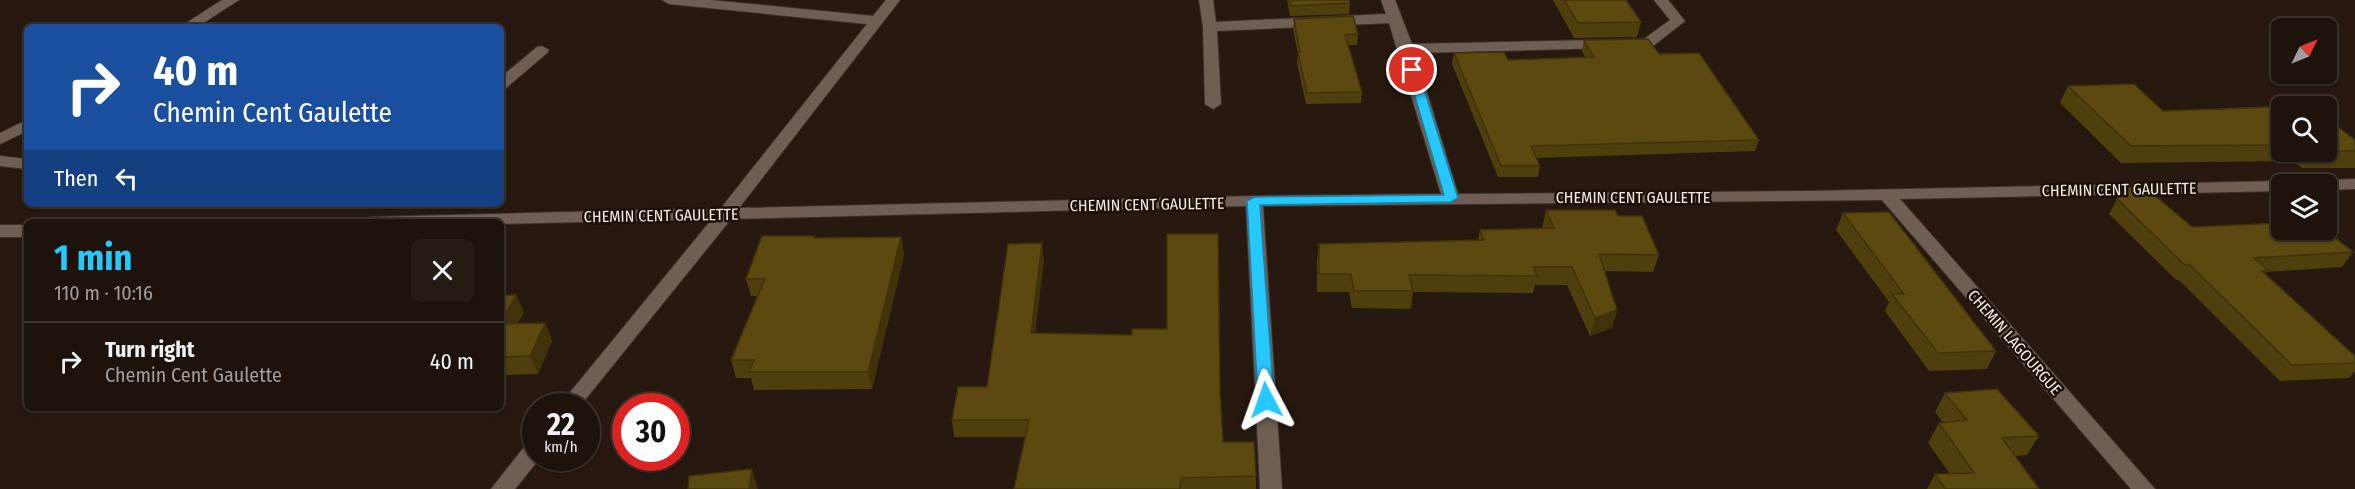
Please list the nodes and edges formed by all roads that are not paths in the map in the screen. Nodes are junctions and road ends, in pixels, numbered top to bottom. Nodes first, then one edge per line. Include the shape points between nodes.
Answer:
1 (232, 0) edge
2 (669, 0) edge
3 (893, 0) edge
4 (1206, 0) edge
5 (1388, 0) edge
6 (1661, 0) edge
7 (1395, 18) junction
8 (876, 21) junction
9 (192, 24) edge
10 (1210, 27) junction
11 (1406, 49) junction
12 (542, 50) dead end
13 (504, 82) edge
14 (1213, 104) dead end
15 (24, 127) edge
16 (0, 139) edge
17 (0, 161) edge
18 (24, 164) edge
19 (2337, 184) edge
20 (2355, 184) edge
21 (2271, 186) edge
22 (1886, 194) junction
23 (1451, 198) junction
24 (1254, 201) junction
25 (726, 213) junction
26 (491, 219) edge
27 (0, 231) edge
28 (24, 231) edge
29 (580, 393) edge
30 (522, 465) edge
31 (502, 489) edge
32 (1271, 489) edge
33 (2144, 489) edge

1 - 9 street
2 - 8 street
3 - 8 street
4 - 10 street
5 - 7 street
6 - 11 street via 1678,21 1648,43
7 - 10 street
7 - 11 street
8 - 25 street
10 - 14 street
11 - 23 street
12 - 13 street
15 - 16 street
17 - 18 street
19 - 20 street
21 - 22 street, CHEMIN CENT GAULETTE
22 - 23 street, CHEMIN CENT GAULETTE
22 - 33 street, CHEMIN LAGOURGUE
23 - 24 street, CHEMIN CENT GAULETTE
24 - 25 street, CHEMIN CENT GAULETTE
24 - 32 street
25 - 26 street, CHEMIN CENT GAULETTE
25 - 29 street
27 - 28 street
30 - 31 street

